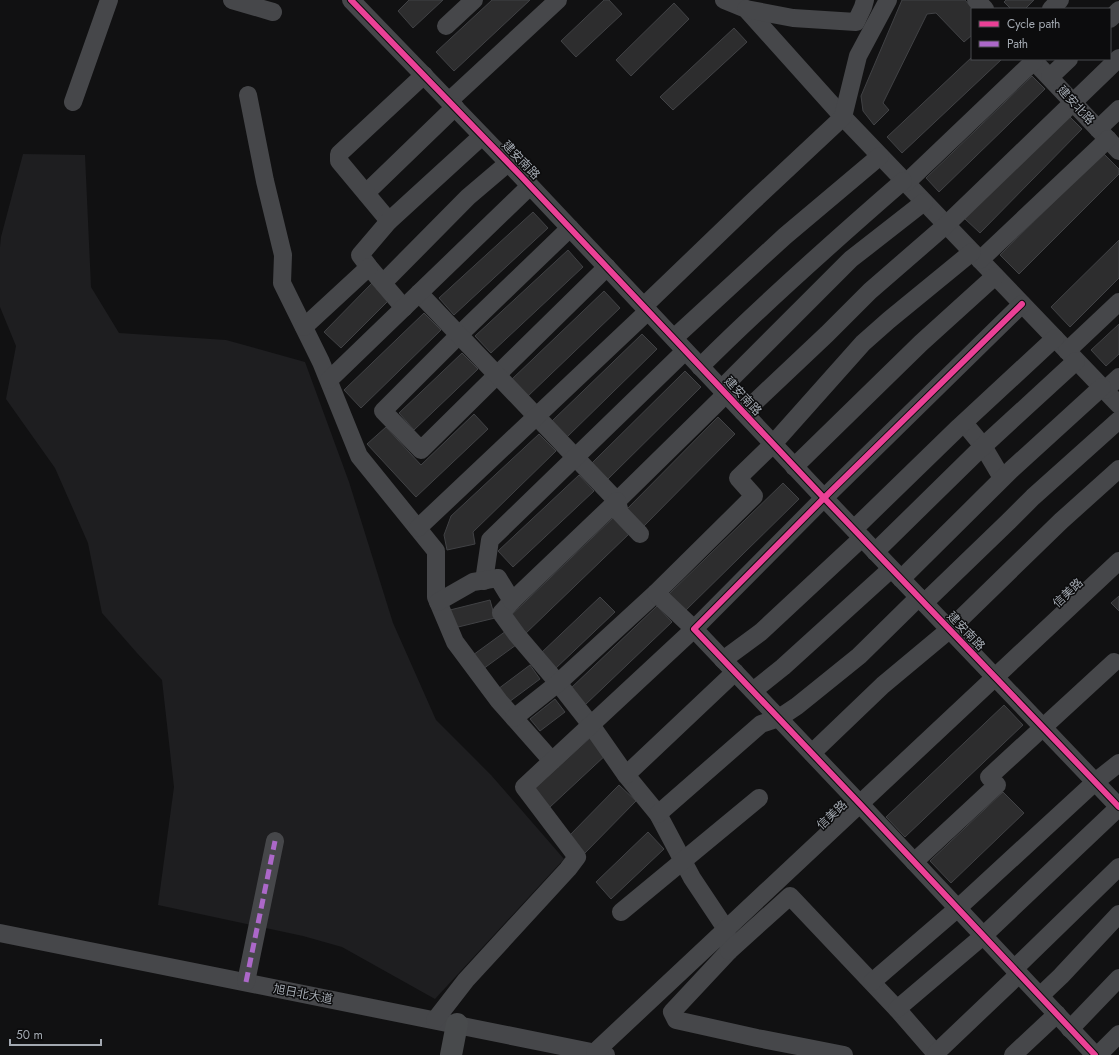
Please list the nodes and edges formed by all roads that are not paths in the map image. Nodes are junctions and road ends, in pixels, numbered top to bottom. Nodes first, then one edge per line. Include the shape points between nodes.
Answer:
1 (109, 0) edge
2 (232, 0) edge
3 (351, 0) edge
4 (474, 0) edge
5 (558, 0) edge
6 (724, 0) edge
7 (865, 0) edge
8 (888, 0) edge
9 (976, 0) edge
10 (1060, 0) edge
11 (984, 8) edge
12 (1052, 8) edge
13 (746, 9) junction
14 (1119, 10) edge
15 (273, 12) dead end
16 (1111, 18) edge
17 (856, 22) junction
18 (446, 26) dead end
19 (858, 56) junction
20 (1119, 58) edge
21 (1033, 60) edge
22 (1068, 60) edge
23 (424, 76) junction
24 (1050, 77) junction
25 (248, 95) dead end
26 (73, 102) dead end
27 (1074, 103) junction
28 (452, 104) junction
29 (1119, 109) edge
30 (842, 117) junction
31 (482, 136) junction
32 (1108, 140) edge
33 (880, 156) junction
34 (508, 163) junction
35 (905, 182) junction
36 (530, 186) junction
37 (366, 193) junction
38 (924, 202) junction
39 (389, 221) junction
40 (946, 225) junction
41 (570, 228) junction
42 (976, 256) junction
43 (369, 267) junction
44 (607, 267) junction
45 (995, 276) junction
46 (383, 283) junction
47 (419, 293) junction
48 (1119, 302) edge
49 (1022, 304) junction
50 (404, 308) junction
51 (646, 309) junction
52 (304, 327) junction
53 (459, 335) junction
54 (680, 345) junction
55 (1066, 350) junction
56 (700, 367) junction
57 (497, 375) junction
58 (1119, 377) edge
59 (329, 380) junction
60 (1103, 388) junction
61 (723, 391) junction
62 (1119, 405) edge
63 (743, 412) junction
64 (536, 417) junction
65 (1119, 420) edge
66 (964, 423) junction
67 (773, 444) junction
68 (983, 446) junction
69 (575, 458) junction
70 (794, 467) junction
71 (1119, 469) edge
72 (1002, 478) junction
73 (824, 498) junction
74 (617, 501) junction
75 (418, 528) junction
76 (640, 534) dead end
77 (858, 534) junction
78 (875, 552) junction
79 (1119, 561) edge
80 (896, 574) junction
81 (484, 580) junction
82 (656, 593) junction
83 (921, 600) junction
84 (512, 601) junction
85 (438, 602) junction
86 (694, 629) junction
87 (950, 630) junction
88 (1114, 662) dead end
89 (729, 666) junction
90 (995, 677) junction
91 (558, 683) junction
92 (752, 691) junction
93 (514, 718) junction
94 (779, 718) junction
95 (590, 726) junction
96 (1043, 728) junction
97 (812, 753) junction
98 (552, 761) junction
99 (1119, 763) edge
100 (626, 775) junction
101 (1095, 782) junction
102 (759, 798) dead end
103 (860, 804) junction
104 (1119, 807) edge
105 (658, 814) junction
106 (275, 841) dead end
107 (683, 861) junction
108 (914, 862) junction
109 (1119, 867) edge
110 (958, 908) junction
111 (621, 912) dead end
112 (1119, 914) edge
113 (726, 929) junction
114 (0, 933) edge
115 (984, 936) junction
116 (728, 951) junction
117 (1017, 971) junction
118 (1119, 978) edge
119 (246, 982) junction
120 (872, 982) junction
121 (1040, 996) junction
122 (897, 1009) junction
123 (1057, 1014) junction
124 (435, 1020) junction
125 (457, 1024) junction
126 (1070, 1029) junction
127 (1119, 1034) edge
128 (601, 1054) edge
129 (937, 1054) edge
130 (451, 1055) edge
131 (844, 1055) edge
132 (1013, 1055) edge
133 (1095, 1055) edge
134 (1098, 1055) edge

1 - 26 street
2 - 15 street
3 - 23 street, 建安南路
4 - 18 street
5 - 28 street
6 - 13 street
7 - 17 street
8 - 19 street
9 - 11 street
10 - 12 street
13 - 17 street via 793,18
13 - 30 street
14 - 16 street
17 - 19 street
19 - 30 street
20 - 27 street
21 - 24 street, 建安北路
21 - 35 street
22 - 24 street
23 - 28 street, 建安南路
23 - 37 street via 339,154 338,162
24 - 27 street, 建安北路
25 - 52 street via 283,255 282,283
27 - 32 street, 建安北路
27 - 40 street
28 - 31 street, 建安南路
28 - 37 street
29 - 32 street
30 - 33 street
30 - 51 street via 750,204
31 - 34 street, 建安南路
31 - 39 street
32 - 42 street
33 - 35 street
33 - 54 street via 785,236
34 - 36 street, 建安南路
34 - 46 street via 468,197
35 - 38 street
35 - 56 street via 829,245
36 - 41 street, 建安南路
36 - 47 street
37 - 39 street
38 - 40 street
38 - 61 street via 851,259
39 - 43 street via 360,255
40 - 42 street
40 - 63 street via 870,291
41 - 44 street, 建安南路
41 - 53 street
42 - 45 street
42 - 67 street via 862,343
43 - 46 street
43 - 52 street
44 - 51 street, 建安南路
44 - 57 street
45 - 49 street
45 - 70 street via 921,343
46 - 50 street
47 - 50 street
47 - 53 street
48 - 55 street
49 - 55 street
49 - 73 street
50 - 59 street
51 - 54 street, 建安南路
51 - 64 street
52 - 59 street
53 - 57 street
53 - 57 street via 383,411 420,450
54 - 56 street, 建安南路
54 - 69 street
55 - 60 street
55 - 66 street
55 - 68 street
56 - 61 street, 建安南路
57 - 64 street
58 - 60 street
59 - 75 street via 359,456
60 - 62 street
60 - 72 street
61 - 63 street, 建安南路
61 - 74 street
63 - 67 street, 建安南路
64 - 69 street
64 - 75 street
65 - 83 street via 1033,497 931,597
66 - 68 street
66 - 77 street
67 - 70 street, 建安南路
67 - 82 street via 738,478 754,496
68 - 72 street
68 - 78 street
69 - 74 street
69 - 81 street via 490,540
70 - 73 street, 建安南路
71 - 87 street
72 - 80 street
73 - 77 street, 建安南路
73 - 86 street
74 - 76 street via 620,514
74 - 84 street
75 - 85 street via 436,551
77 - 78 street, 建安南路
77 - 89 street
78 - 80 street, 建安南路
79 - 90 street, 信美路
80 - 83 street, 建安南路
80 - 92 street
81 - 84 street via 498,578
81 - 85 street via 473,582
82 - 86 street
82 - 91 street
83 - 87 street, 建安南路
83 - 94 street via 859,656
84 - 91 street via 501,613
85 - 93 street via 455,642
86 - 89 street
86 - 95 street
87 - 90 street, 建安南路
87 - 97 street via 883,685
88 - 96 street
89 - 92 street
89 - 100 street
90 - 96 street, 建安南路
90 - 103 street, 信美路
91 - 93 street
91 - 95 street
92 - 94 street
93 - 98 street
94 - 97 street
94 - 105 street via 762,724
95 - 98 street
95 - 100 street
96 - 101 street, 建安南路
96 - 108 street via 990,777 997,785
97 - 103 street
98 - 124 street via 524,787 577,857 466,980
99 - 101 street
100 - 105 street
101 - 104 street, 建安南路
101 - 110 street
102 - 107 street
103 - 108 street
103 - 113 street, 信美路
104 - 115 street
105 - 107 street
106 - 119 street
107 - 111 street
107 - 113 street
108 - 110 street
109 - 117 street
110 - 115 street
110 - 120 street
112 - 121 street
113 - 116 street
113 - 128 street, 信美路
114 - 119 street, 旭日北大道
115 - 117 street
115 - 122 street
116 - 120 street via 790,896
116 - 131 street via 672,1012 676,1020
117 - 121 street
117 - 129 street
118 - 126 street
119 - 124 street, 旭日北大道
120 - 122 street
121 - 123 street
122 - 129 street
123 - 126 street
123 - 132 street
124 - 125 street, 旭日北大道
125 - 128 street, 旭日北大道
125 - 130 main road
126 - 133 street
127 - 134 street

